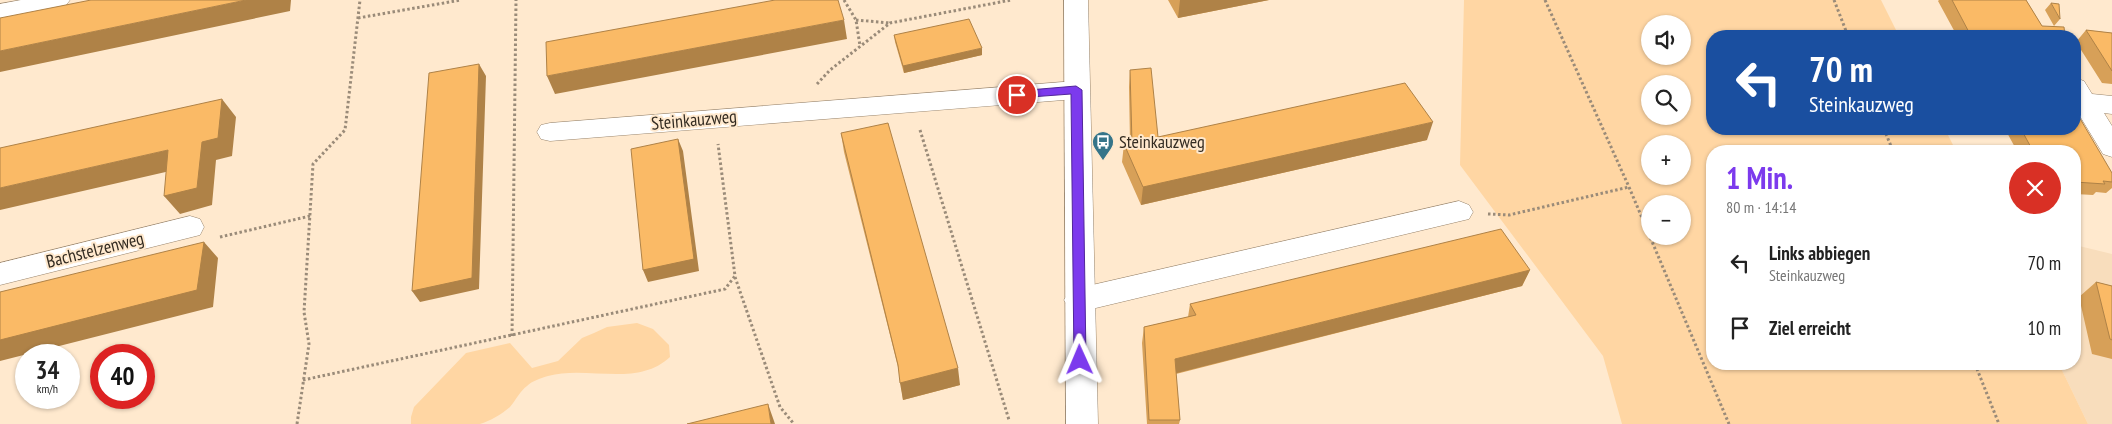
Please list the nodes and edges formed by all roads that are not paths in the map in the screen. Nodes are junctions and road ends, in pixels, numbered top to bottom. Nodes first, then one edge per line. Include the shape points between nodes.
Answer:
1 (58, 0) edge
2 (1076, 0) edge
3 (0, 12) edge
4 (1076, 90) junction
5 (2081, 95) edge
6 (2081, 97) edge
7 (2112, 105) edge
8 (550, 132) dead end
9 (2112, 147) edge
10 (1459, 212) road end
11 (190, 226) road end
12 (0, 274) edge
13 (1079, 300) junction
14 (1082, 424) edge

1 - 3 street
2 - 4 street
4 - 8 street, Steinkauzweg
4 - 13 street
5 - 7 street
6 - 9 street
10 - 13 street
11 - 12 street, Bachstelzenweg
13 - 14 street

